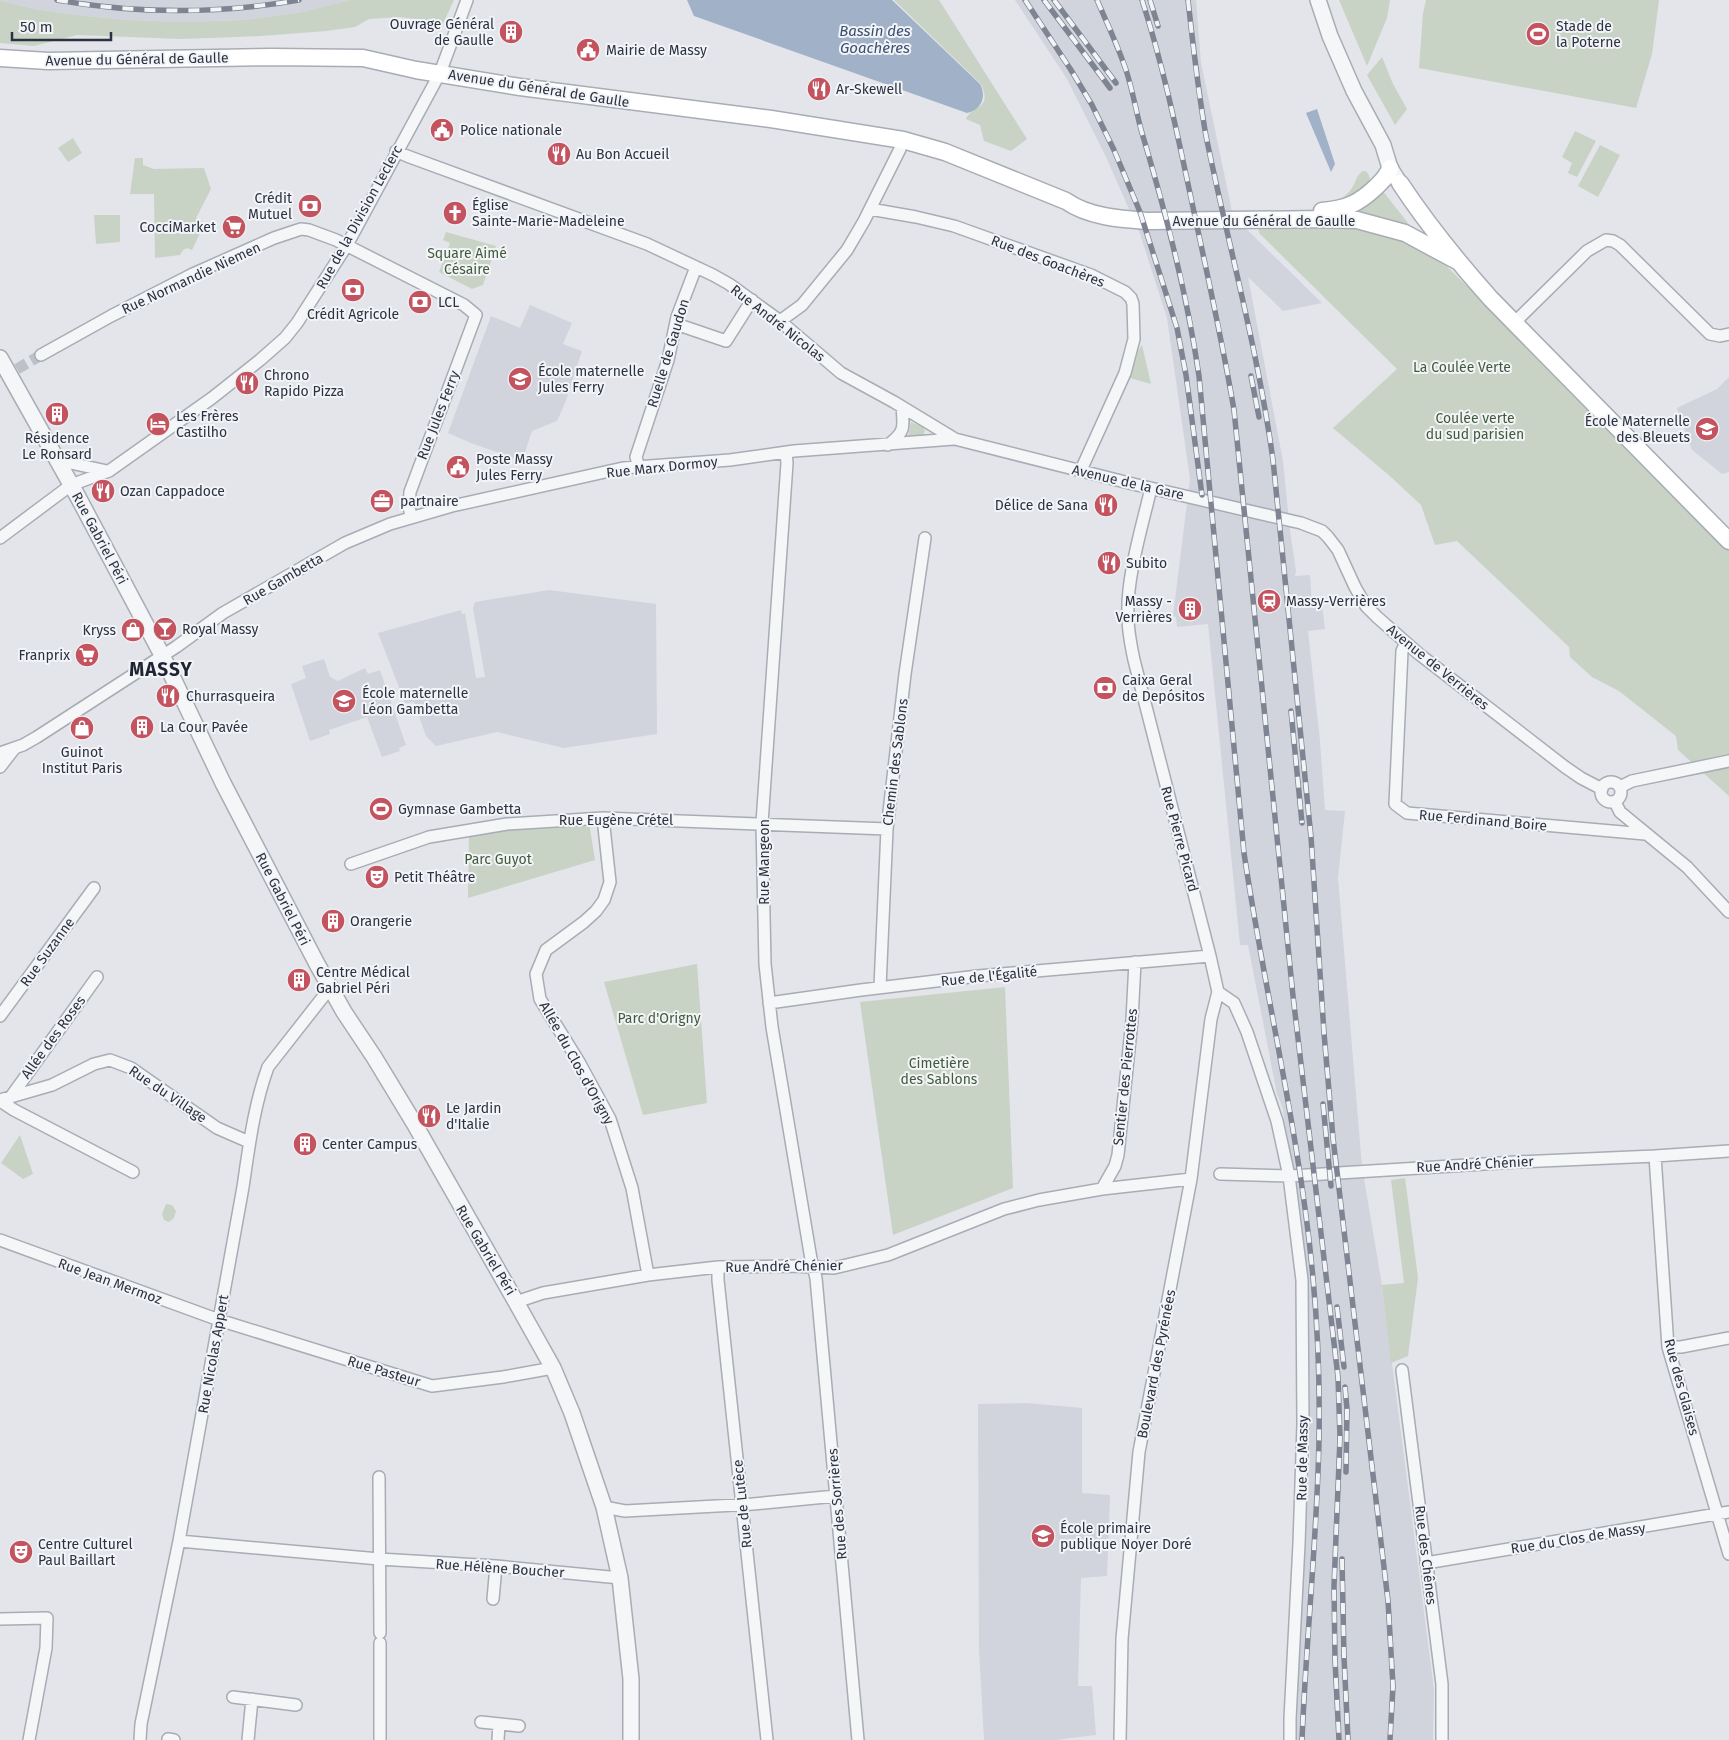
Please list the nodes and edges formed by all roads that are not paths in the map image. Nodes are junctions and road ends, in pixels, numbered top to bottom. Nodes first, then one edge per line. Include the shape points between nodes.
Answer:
1 (468, 0) edge
2 (1318, 0) edge
3 (0, 58) edge
4 (440, 73) junction
5 (900, 149) dead end
6 (396, 151) junction
7 (1390, 168) junction
8 (1400, 183) joint
9 (1066, 201) junction
10 (870, 209) junction
11 (347, 245) junction
12 (1457, 261) junction
13 (696, 267) junction
14 (752, 300) junction
15 (476, 315) joint
16 (780, 321) junction
17 (1514, 323) junction
18 (676, 324) junction
19 (1729, 334) edge
20 (41, 355) tunnel mouth
21 (0, 358) edge
22 (902, 407) junction
23 (955, 440) junction
24 (888, 445) junction
25 (786, 453) junction
26 (57, 460) junction
27 (639, 467) junction
28 (1081, 470) junction
29 (109, 471) junction
30 (71, 485) junction
31 (1151, 488) junction
32 (411, 517) junction
33 (1301, 523) joint
34 (0, 538) edge
35 (925, 538) dead end
36 (1729, 541) edge
37 (1406, 643) junction
38 (162, 655) junction
39 (14, 749) junction
40 (0, 753) edge
41 (1729, 760) edge
42 (0, 767) edge
43 (1620, 787) junction
44 (1602, 789) junction
45 (1615, 802) junction
46 (603, 818) junction
47 (762, 823) junction
48 (887, 829) junction
49 (1645, 834) junction
50 (351, 864) dead end
51 (94, 888) dead end
52 (1729, 912) edge
53 (1210, 956) junction
54 (1135, 962) junction
55 (97, 977) dead end
56 (880, 987) junction
57 (330, 988) junction
58 (1218, 992) junction
59 (769, 1003) junction
60 (0, 1016) edge
61 (3, 1100) edge
62 (249, 1142) junction
63 (1729, 1151) edge
64 (1655, 1156) junction
65 (133, 1172) dead end
66 (1220, 1174) dead end
67 (1289, 1176) junction
68 (1191, 1179) junction
69 (1102, 1189) junction
70 (0, 1240) edge
71 (718, 1267) junction
72 (814, 1268) junction
73 (648, 1275) junction
74 (516, 1302) junction
75 (219, 1320) junction
76 (1729, 1338) edge
77 (1668, 1347) junction
78 (553, 1368) junction
79 (1402, 1370) dead end
80 (379, 1477) dead end
81 (836, 1496) junction
82 (742, 1504) junction
83 (604, 1507) junction
84 (1723, 1513) edge
85 (179, 1541) junction
86 (1729, 1554) edge
87 (379, 1560) junction
88 (1426, 1563) junction
89 (496, 1566) junction
90 (620, 1578) junction
91 (494, 1599) dead end
92 (0, 1619) edge
93 (233, 1697) dead end
94 (252, 1699) junction
95 (296, 1705) dead end
96 (481, 1722) dead end
97 (499, 1724) junction
98 (519, 1726) dead end
99 (29, 1740) edge
100 (140, 1740) edge
101 (248, 1740) edge
102 (380, 1740) edge
103 (498, 1740) edge
104 (631, 1740) edge
105 (767, 1740) edge
106 (858, 1740) edge
107 (1120, 1740) edge
108 (1290, 1740) edge
109 (1442, 1740) edge

1 - 4 street, Rue de la Division Leclerc
2 - 7 street via 1330,36
3 - 4 main road, Avenue du Général de Gaulle via 48,61 363,58
4 - 6 street, Rue de la Division Leclerc
4 - 9 main road, Avenue du Général de Gaulle via 903,140 945,152
5 - 10 street
6 - 11 street, Rue de la Division Leclerc
6 - 13 street, Rue André Nicolas via 648,244
7 - 8 street
7 - 9 main road, Avenue du Général de Gaulle via 1388,176 1360,201 1322,211 1143,214
8 - 12 main road
9 - 12 main road, Avenue du Général de Gaulle via 1078,209 1097,214 1148,222 1357,220 1405,233
10 - 16 street via 837,262 802,305
10 - 28 street, Rue des Goachères via 954,226 1091,275 1131,298 1134,339 1125,373
11 - 15 street, Rue Normandie Niemen via 464,305
11 - 20 street, Rue Normandie Niemen via 301,229 274,238 193,274
11 - 29 street, Rue de la Division Leclerc via 284,338 212,398
12 - 17 main road
13 - 14 street, Rue André Nicolas
13 - 18 street, Ruelle de Gaudon
14 - 16 street, Rue André Nicolas
14 - 18 street via 726,341
15 - 32 street, Rue Jules Ferry via 410,492
16 - 22 street, Rue André Nicolas via 841,373
17 - 19 street via 1587,251 1606,240 1620,246 1710,334
17 - 36 main road
18 - 27 street, Ruelle de Gaudon via 668,360 636,457
21 - 26 street, Rue Gabriel Péri via 12,371
22 - 23 street, Rue André Nicolas
22 - 24 street via 902,431
23 - 24 street, Rue Marx Dormoy
23 - 28 street, Avenue de la Gare
24 - 25 street, Rue Marx Dormoy
25 - 27 street, Rue Marx Dormoy
25 - 47 street, Rue Mangeon
26 - 29 street
26 - 30 street, Rue Gabriel Péri
27 - 32 street, Rue Marx Dormoy
28 - 31 street, Avenue de la Gare
29 - 30 street, Rue de la Division Leclerc
30 - 34 street, Rue de la Division Leclerc
30 - 38 street, Rue Gabriel Péri
31 - 33 street, Avenue de la Gare
31 - 53 street, Rue Pierre Picard via 1131,577 1129,632
32 - 38 street, Rue Gambetta via 345,543 223,613
33 - 37 street, Avenue de Verrières via 1322,531 1328,537 1366,606
35 - 48 street, Chemin des Sablons
37 - 44 street, Avenue de Verrières via 1565,767
37 - 49 street, Rue Ferdinand Boire via 1402,651 1395,804 1407,813
38 - 39 street, Rue Gambetta via 38,737
38 - 57 street, Rue Gabriel Péri via 223,783
39 - 40 street
39 - 42 street
41 - 43 street via 1632,781
43 - 44 street via 1609,782
43 - 45 street via 1621,794
44 - 45 street via 1603,798
45 - 49 street via 1620,812
46 - 47 street, Rue Eugène Crétel
46 - 50 street, Rue Eugène Crétel via 507,824 429,837
46 - 73 street, Allée du Clos d'Origny via 610,882 604,900 584,922 546,950 536,974 540,999 610,1119 632,1188
47 - 48 street, Rue Eugène Crétel
47 - 59 street, Rue Mangeon
48 - 56 street, Chemin des Sablons
49 - 52 street via 1687,867
51 - 60 street, Rue Suzanne
53 - 54 street, Rue de l'Égalité
53 - 58 street, Rue Pierre Picard
54 - 56 street, Rue de l'Égalité
54 - 69 street, Sentier des Pierrottes via 1118,1155
55 - 61 street, Allée des Roses
56 - 59 street, Rue de l'Égalité
57 - 62 street, Rue Nicolas Appert via 268,1067
57 - 74 street, Rue Gabriel Péri
58 - 67 street via 1234,1004 1247,1032 1277,1121
58 - 68 street, Boulevard des Pyrénées via 1211,1019
59 - 72 street, Rue Mangeon
61 - 62 street, Rue du Village via 52,1085 94,1064 110,1060 131,1068 217,1128
61 - 65 street via 14,1110
62 - 75 street, Rue Nicolas Appert
63 - 64 street, Rue André Chénier
64 - 67 street, Rue André Chénier
64 - 77 street, Rue des Glaises
66 - 67 street, Rue André Chénier
67 - 108 street, Rue de Massy via 1302,1280 1303,1424
68 - 69 street, Rue André Chénier
68 - 107 street, Boulevard des Pyrénées via 1139,1452 1122,1639
69 - 72 street, Rue André Chénier via 1004,1209 876,1259 834,1268
70 - 75 street, Rue Jean Mermoz
71 - 72 street, Rue André Chénier
71 - 73 street, Rue André Chénier
71 - 82 street, Rue de Lutèce
72 - 81 street, Rue des Sorrières
73 - 74 street, Rue André Chénier via 543,1293
74 - 78 street, Rue Gabriel Péri
75 - 78 street, Rue Pasteur via 432,1386 503,1378
75 - 85 street, Rue Nicolas Appert
76 - 77 street
77 - 84 street, Rue des Glaises
78 - 83 street, Rue Gabriel Péri
79 - 88 street, Rue des Chênes
80 - 87 street
81 - 82 street
81 - 106 street, Rue des Sorrières
82 - 83 street via 625,1511
82 - 105 street, Rue de Lutèce
83 - 90 street, Rue Gabriel Péri
84 - 86 street, Rue des Glaises
84 - 88 street, Rue du Clos de Massy
85 - 87 street, Rue Hélène Boucher
85 - 100 street, Rue Nicolas Appert
87 - 89 street, Rue Hélène Boucher
87 - 102 street
88 - 109 street, Rue des Chênes via 1442,1684
89 - 90 street, Rue Hélène Boucher
89 - 91 street
90 - 104 street, Rue Gabriel Péri via 632,1679
92 - 99 street via 47,1618 46,1648
93 - 94 street
94 - 95 street
94 - 101 street
96 - 97 street
97 - 98 street
97 - 103 street

